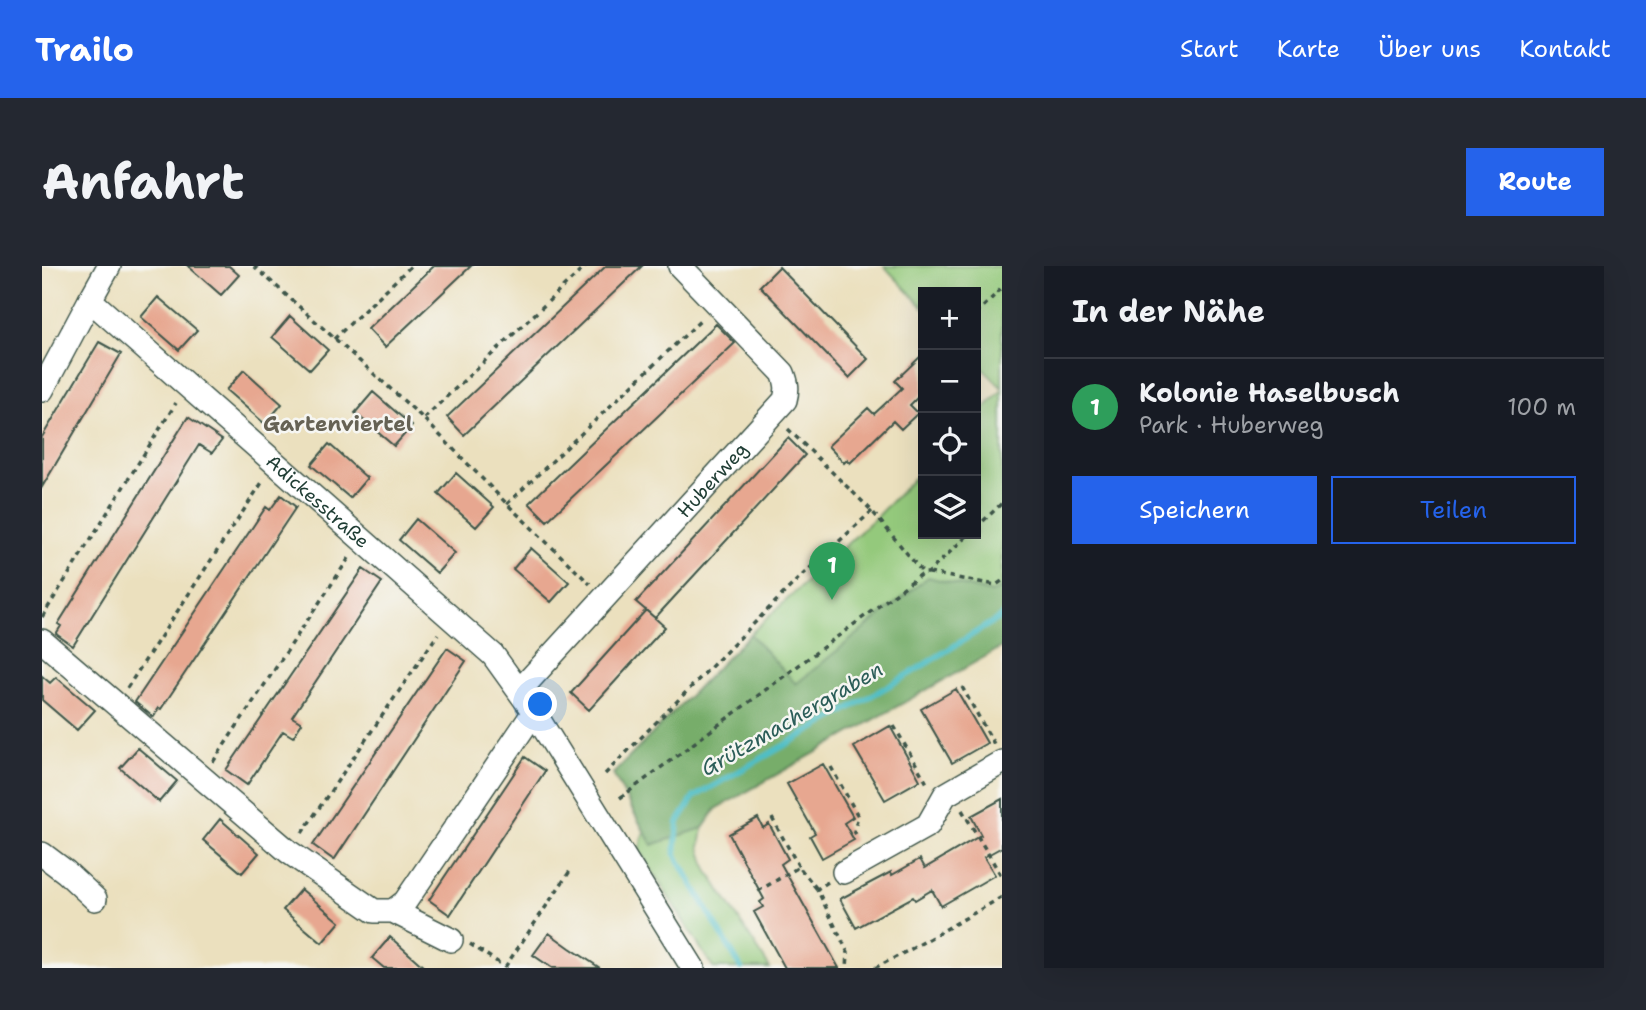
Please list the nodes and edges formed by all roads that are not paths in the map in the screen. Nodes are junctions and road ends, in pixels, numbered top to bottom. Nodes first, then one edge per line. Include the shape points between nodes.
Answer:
1 (109, 266) edge
2 (680, 266) edge
3 (90, 300) junction
4 (42, 390) edge
5 (42, 641) edge
6 (520, 690) junction
7 (534, 712) junction
8 (999, 754) edge
9 (42, 854) edge
10 (844, 872) road end
11 (95, 899) dead end
12 (393, 911) junction
13 (451, 940) road end
14 (693, 968) edge

1 - 3 street
2 - 6 street, Huberweg via 783,373 788,391 785,400
3 - 4 street
3 - 6 street, Adickesstraße via 493,655
5 - 12 street via 289,852 374,911
6 - 7 street, Adickesstraße
7 - 12 street via 405,902
7 - 14 street, Adickesstraße
8 - 10 street via 945,798 928,825
9 - 11 street
12 - 13 street

